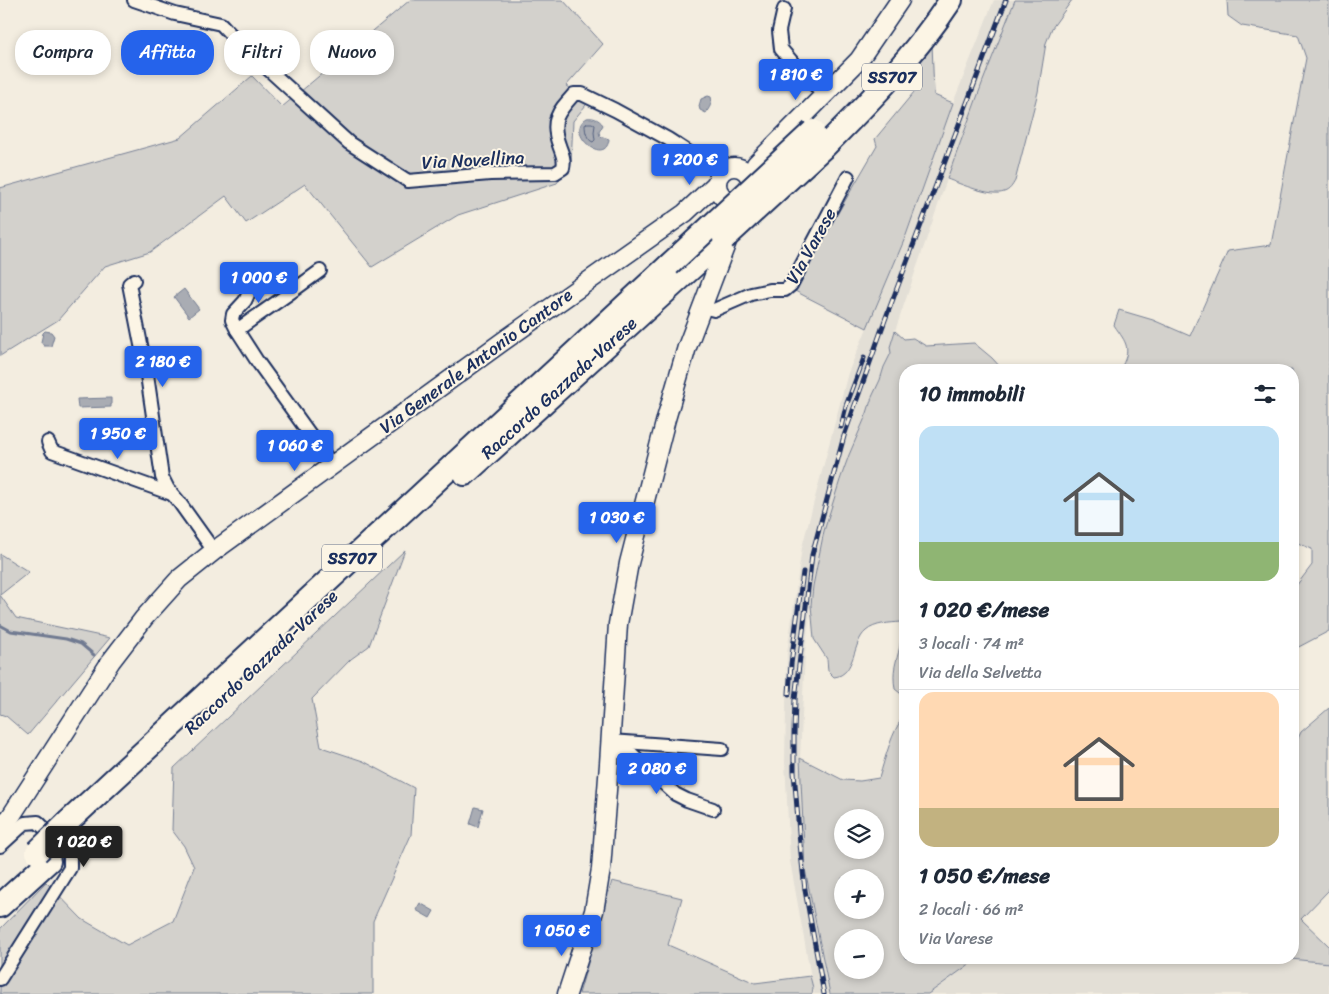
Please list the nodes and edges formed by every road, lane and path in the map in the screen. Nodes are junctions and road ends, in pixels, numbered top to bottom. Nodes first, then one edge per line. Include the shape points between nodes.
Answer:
1 (134, 0) edge
2 (900, 0) edge
3 (951, 0) edge
4 (784, 9) dead end
5 (825, 95) junction
6 (819, 139) junction
7 (749, 171) junction
8 (848, 177) dead end
9 (720, 178) junction
10 (734, 199) junction
11 (685, 213) junction
12 (725, 240) junction
13 (669, 265) junction
14 (320, 270) dead end
15 (260, 275) dead end
16 (134, 280) dead end
17 (642, 301) junction
18 (702, 308) junction
19 (237, 330) junction
20 (48, 442) dead end
21 (332, 466) junction
22 (172, 494) junction
23 (214, 551) junction
24 (610, 746) junction
25 (722, 749) dead end
26 (713, 809) dead end
27 (0, 829) edge
28 (0, 846) edge
29 (43, 856) junction
30 (0, 886) edge
31 (0, 906) edge
32 (0, 979) edge
33 (567, 994) edge

1 - 9 street, Via Novellina via 175,14 221,24 349,143 408,181 490,174 555,173 563,168 564,161 554,123 558,111 574,94 582,94 668,139 705,163
2 - 5 main road via 859,60
3 - 6 highway, Raccordo Gazzada-Varese / SS707 via 919,45 868,104
4 - 5 street via 779,31 782,49
5 - 7 main road
6 - 12 highway, Raccordo Gazzada-Varese / SS707, bridge
6 - 13 highway, Raccordo Gazzada-Varese / SS707, bridge
7 - 9 main road via 732,168
7 - 10 main road via 750,190
8 - 18 street, Via Varese via 792,285 785,290 751,294 714,310
9 - 10 main road via 719,192
9 - 11 main road, Via Generale Antonio Cantore
10 - 11 main road, Via Generale Antonio Cantore
10 - 12 main road
11 - 21 main road, Via Generale Antonio Cantore
12 - 13 highway, Raccordo Gazzada-Varese / SS707, bridge
12 - 17 highway, Raccordo Gazzada-Varese / SS707
12 - 18 main road
13 - 17 highway, Raccordo Gazzada-Varese / SS707
14 - 19 street
15 - 19 street via 233,314
16 - 22 street via 129,284 162,477
17 - 29 highway, Raccordo Gazzada-Varese / SS707 via 256,664
18 - 24 main road via 687,346 666,419 629,563 618,624
19 - 21 street
20 - 22 street via 52,451
21 - 23 main road, Via Generale Antonio Cantore
22 - 23 street
23 - 27 main road, Via Generale Antonio Cantore via 179,579 110,661
24 - 25 street
24 - 26 street via 632,754 675,794
24 - 33 main road via 601,866 594,911
28 - 32 street via 25,822 38,822 70,854 70,868
29 - 30 highway, Raccordo Gazzada-Varese / SS707
29 - 31 highway, Raccordo Gazzada-Varese / SS707

